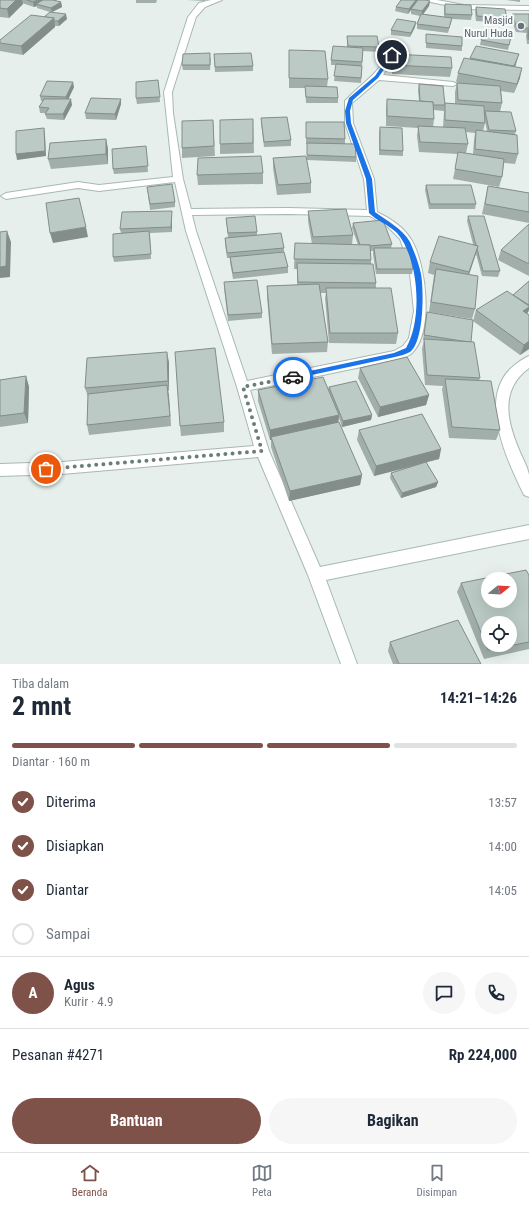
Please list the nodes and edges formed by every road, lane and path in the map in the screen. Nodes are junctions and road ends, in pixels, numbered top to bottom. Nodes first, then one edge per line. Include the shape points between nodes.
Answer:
1 (218, 0) edge
2 (425, 0) edge
3 (529, 8) edge
4 (390, 45) dead end
5 (377, 77) junction
6 (453, 84) dead end
7 (178, 179) junction
8 (6, 196) dead end
9 (186, 212) junction
10 (372, 213) junction
11 (529, 361) edge
12 (243, 387) junction
13 (262, 451) junction
14 (0, 470) edge
15 (529, 491) edge
16 (529, 532) edge
17 (316, 575) junction
18 (349, 664) edge

1 - 7 street via 202,5 192,17 168,92
2 - 3 street via 464,7
4 - 5 street via 393,51 390,59
5 - 6 street
5 - 10 street via 350,99 347,111 369,179
7 - 8 street via 99,188 78,185
7 - 9 street
9 - 10 street
9 - 12 street
10 - 12 street via 398,231 407,242 418,275 417,328 408,350 395,355
11 - 15 street via 510,377 502,398 505,431
12 - 13 street
13 - 14 street via 62,468
13 - 17 street
16 - 17 street
17 - 18 street

